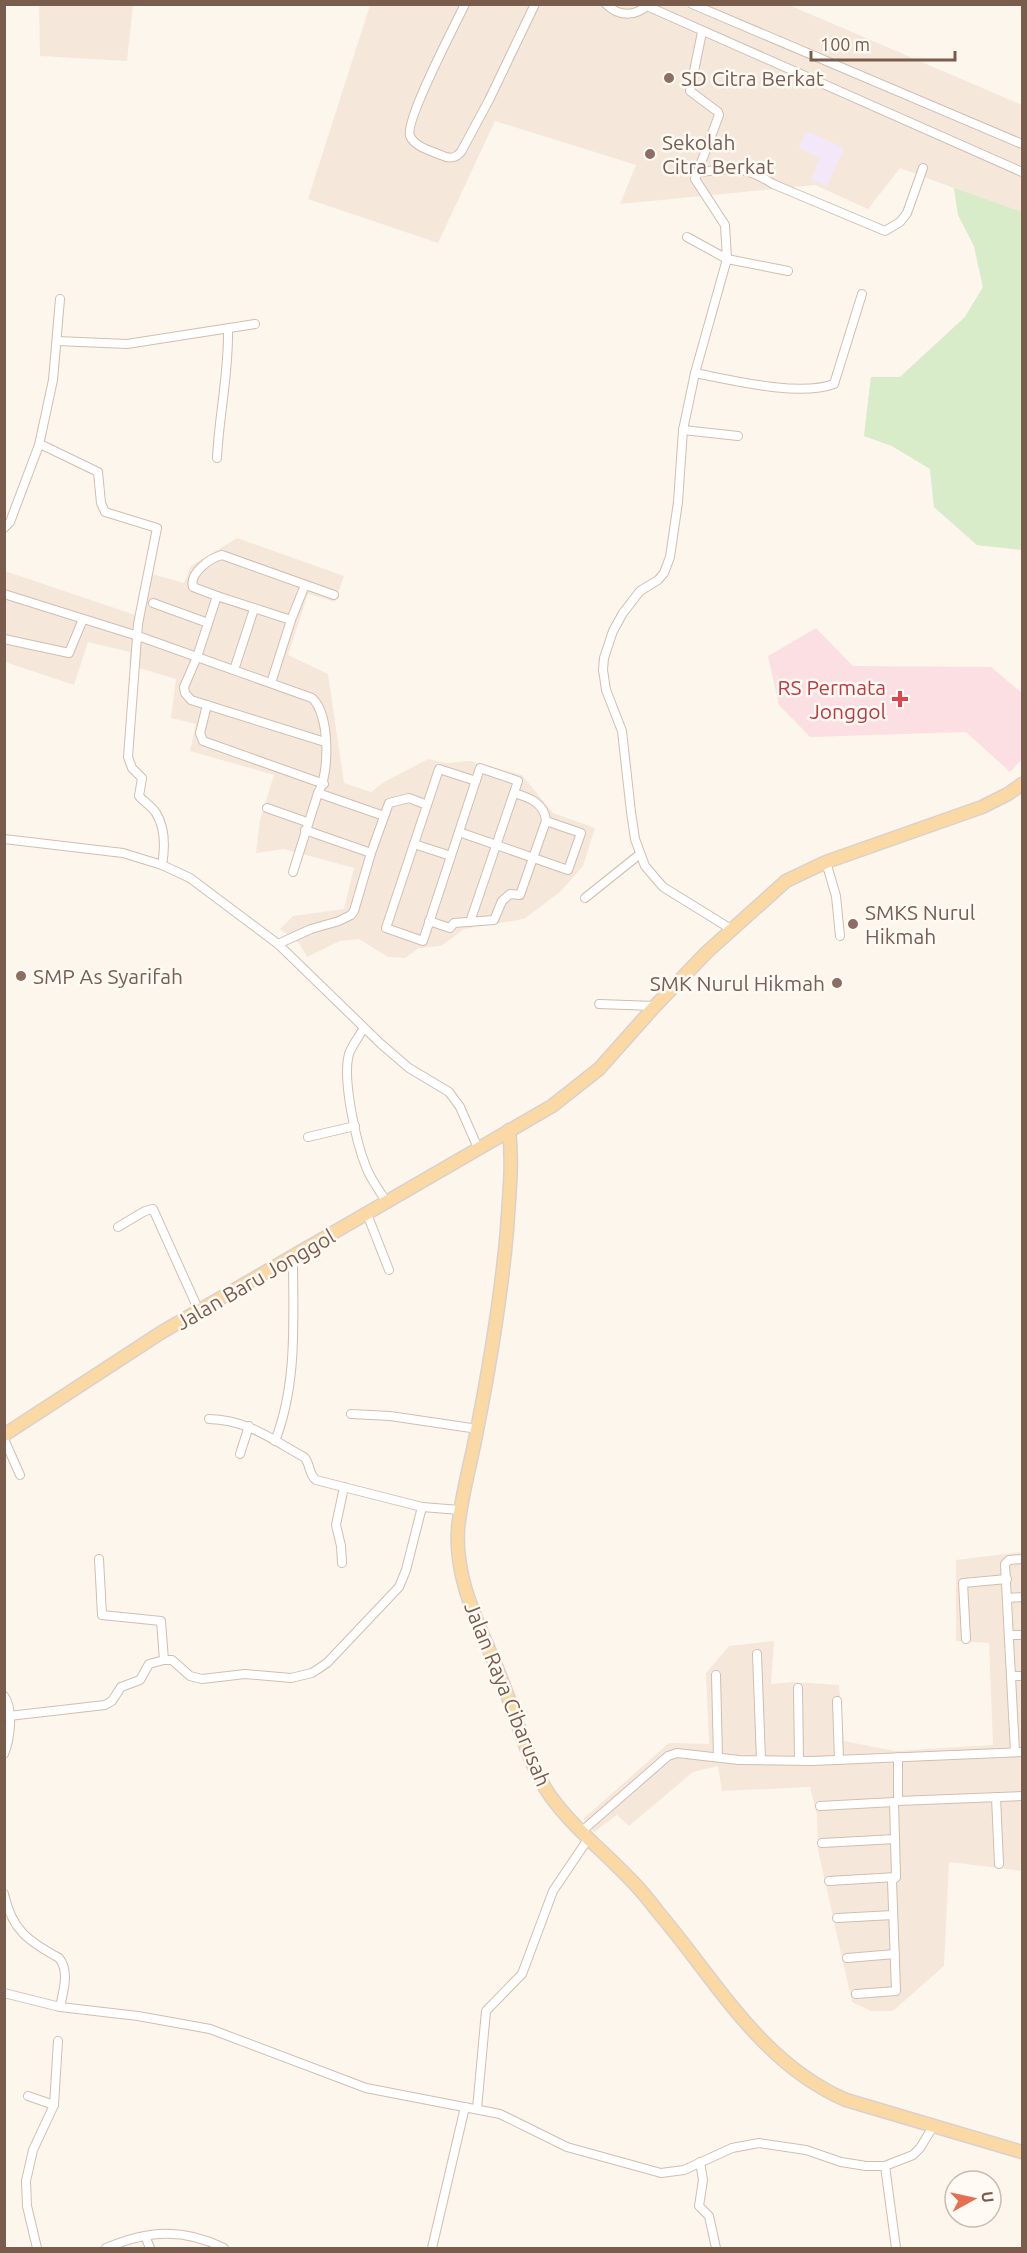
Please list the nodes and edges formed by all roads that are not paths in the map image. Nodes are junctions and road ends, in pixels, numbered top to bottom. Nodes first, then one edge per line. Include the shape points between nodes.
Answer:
1 (465, 4) edge
2 (535, 4) edge
3 (606, 4) edge
4 (692, 4) edge
5 (648, 5) edge
6 (702, 32) junction
7 (1023, 144) edge
8 (924, 168) dead end
9 (696, 172) junction
10 (1023, 172) edge
11 (687, 237) dead end
12 (727, 259) junction
13 (788, 271) dead end
14 (862, 294) dead end
15 (60, 299) dead end
16 (255, 324) dead end
17 (228, 328) junction
18 (57, 341) junction
19 (695, 373) junction
20 (683, 430) junction
21 (738, 436) dead end
22 (40, 444) junction
23 (217, 458) dead end
24 (4, 528) edge
25 (305, 585) junction
26 (4, 594) edge
27 (334, 595) dead end
28 (218, 596) junction
29 (153, 603) dead end
30 (254, 609) junction
31 (83, 619) junction
32 (291, 620) junction
33 (208, 623) junction
34 (138, 636) junction
35 (4, 639) edge
36 (197, 657) junction
37 (234, 670) junction
38 (271, 683) junction
39 (207, 705) junction
40 (325, 742) junction
41 (476, 781) junction
42 (324, 784) junction
43 (1023, 784) edge
44 (318, 793) junction
45 (514, 793) junction
46 (427, 805) junction
47 (267, 808) dead end
48 (384, 816) junction
49 (546, 821) junction
50 (306, 826) junction
51 (459, 832) junction
52 (4, 839) edge
53 (414, 843) junction
54 (496, 845) junction
55 (371, 853) junction
56 (640, 854) junction
57 (451, 856) junction
58 (533, 857) junction
59 (826, 862) junction
60 (162, 865) junction
61 (293, 872) dead end
62 (585, 898) dead end
63 (429, 921) junction
64 (470, 922) junction
65 (731, 929) junction
66 (840, 936) dead end
67 (278, 944) junction
68 (599, 1004) dead end
69 (654, 1006) junction
70 (363, 1029) junction
71 (355, 1126) junction
72 (509, 1130) junction
73 (308, 1137) dead end
74 (478, 1148) junction
75 (387, 1203) junction
76 (367, 1214) junction
77 (118, 1227) dead end
78 (293, 1256) junction
79 (389, 1270) dead end
80 (199, 1311) junction
81 (351, 1414) dead end
82 (209, 1419) dead end
83 (249, 1426) junction
84 (478, 1429) junction
85 (4, 1437) edge
86 (275, 1441) junction
87 (240, 1454) dead end
88 (20, 1475) dead end
89 (344, 1487) junction
90 (422, 1507) junction
91 (460, 1510) junction
92 (99, 1559) dead end
93 (1023, 1559) edge
94 (342, 1563) dead end
95 (1006, 1579) junction
96 (1008, 1598) junction
97 (1023, 1598) edge
98 (1010, 1635) junction
99 (1023, 1635) edge
100 (966, 1639) dead end
101 (757, 1654) dead end
102 (164, 1660) junction
103 (716, 1675) dead end
104 (1012, 1676) junction
105 (1023, 1676) edge
106 (798, 1688) dead end
107 (4, 1696) edge
108 (837, 1701) dead end
109 (1018, 1714) edge
110 (9, 1716) junction
111 (1019, 1752) edge
112 (4, 1754) edge
113 (718, 1757) junction
114 (898, 1757) junction
115 (761, 1760) junction
116 (799, 1760) junction
117 (839, 1760) junction
118 (1023, 1796) edge
119 (996, 1797) junction
120 (896, 1802) junction
121 (820, 1806) dead end
122 (585, 1835) junction
123 (895, 1839) junction
124 (822, 1843) dead end
125 (999, 1864) dead end
126 (896, 1877) junction
127 (829, 1881) dead end
128 (4, 1894) edge
129 (894, 1916) junction
130 (837, 1918) dead end
131 (895, 1954) junction
132 (847, 1958) dead end
133 (4, 1993) edge
134 (856, 1994) dead end
135 (60, 2007) junction
136 (58, 2041) dead end
137 (28, 2096) dead end
138 (54, 2105) junction
139 (465, 2107) junction
140 (477, 2109) junction
141 (934, 2125) junction
142 (1023, 2152) edge
143 (700, 2162) junction
144 (885, 2166) junction
145 (145, 2236) junction
146 (206, 2239) junction
147 (37, 2248) edge
148 (106, 2248) edge
149 (150, 2248) edge
150 (210, 2248) edge
151 (224, 2248) edge
152 (432, 2248) edge
153 (716, 2248) edge
154 (896, 2248) edge

1 - 2 street via 409,127 415,144 447,158 461,152
3 - 5 street via 624,14 636,13
4 - 7 street
5 - 6 street
6 - 9 street via 690,91 719,115
6 - 10 street
8 - 9 street via 907,213 885,231 756,173 729,169
9 - 12 street via 696,182 726,225
11 - 12 street
12 - 13 street
12 - 19 street
14 - 19 street via 834,384 798,388
15 - 18 street
16 - 17 street
17 - 18 street via 127,344
17 - 23 street via 228,368
18 - 22 street
19 - 20 street
20 - 21 street
20 - 56 street via 668,566 622,613 604,658 606,690 621,731
22 - 24 street via 10,522
22 - 34 street via 98,472 105,512 157,528
25 - 27 street
25 - 28 street via 218,555 191,579 193,587
25 - 32 street
26 - 31 street
28 - 30 street
28 - 33 street
29 - 33 street
30 - 32 street
30 - 37 street
31 - 34 street
31 - 35 street via 69,653
32 - 38 street
33 - 36 street
34 - 36 street
34 - 60 street via 128,757 142,778 140,796 156,812 162,828
36 - 37 street
36 - 39 street via 184,693
37 - 38 street
38 - 40 street via 317,702 322,711
39 - 40 street
39 - 42 street via 200,733 202,741
40 - 42 street
41 - 45 street via 480,768 518,781
41 - 46 street via 439,769
41 - 51 street
42 - 44 street
43 - 59 main road, Jalan Baru Jonggol via 982,807
44 - 48 street
44 - 50 street
45 - 49 street via 533,798
45 - 54 street
46 - 48 street via 409,798 389,803
46 - 53 street
47 - 50 street
48 - 55 street
49 - 58 street
49 - 58 street via 581,833 568,870
50 - 55 street
50 - 61 street
51 - 54 street
51 - 57 street
52 - 60 street via 116,852
53 - 57 street
53 - 63 street via 386,928 423,940
54 - 58 street
54 - 64 street
55 - 67 street via 351,915
56 - 62 street
56 - 65 street via 663,887
57 - 63 street
58 - 64 street via 520,895 510,894 502,901 495,920
59 - 65 main road, Jalan Baru Jonggol via 786,881
59 - 66 street via 836,896
60 - 67 street via 208,890
63 - 64 street via 450,928 454,923
65 - 69 main road, Jalan Baru Jonggol
67 - 70 street
68 - 69 street
69 - 72 main road, Jalan Baru Jonggol via 587,1080 552,1106
70 - 71 street via 350,1052 347,1068
70 - 74 street via 409,1068 449,1092
71 - 73 street
71 - 75 street via 366,1168
72 - 74 main road, Jalan Baru Jonggol
72 - 84 main road, Jalan Raya Cibarusah via 512,1162 505,1255 498,1322
74 - 75 main road, Jalan Baru Jonggol
75 - 76 main road, Jalan Baru Jonggol
76 - 78 main road, Jalan Baru Jonggol
76 - 79 street
77 - 80 street via 153,1209
78 - 80 main road, Jalan Baru Jonggol
78 - 86 street via 289,1386
80 - 85 main road, Jalan Baru Jonggol
81 - 84 street
82 - 83 street
83 - 86 street
83 - 87 street
84 - 91 main road, Jalan Raya Cibarusah
85 - 88 street
86 - 89 street via 304,1457 316,1480
89 - 90 street
89 - 94 street via 336,1525
90 - 91 street
90 - 102 street via 399,1587 327,1663 312,1673 291,1678 244,1674 202,1679 190,1676 172,1660
91 - 122 main road, Jalan Raya Cibarusah via 461,1568 472,1610 544,1787
92 - 102 street via 102,1615 161,1621
93 - 95 street via 1006,1562
95 - 96 street
95 - 100 street via 963,1583
96 - 97 street
96 - 98 street
98 - 99 street
98 - 104 street
101 - 115 street
102 - 110 street via 149,1664 140,1680 121,1687 105,1705
103 - 113 street
104 - 105 street
104 - 109 street
106 - 116 street
107 - 110 street
108 - 117 street
109 - 111 street
110 - 112 street via 10,1735
111 - 114 street
113 - 115 street
113 - 122 street via 686,1753 668,1756
114 - 117 street
114 - 120 street
115 - 116 street
116 - 117 street
118 - 119 street
119 - 120 street
119 - 125 street
120 - 121 street
120 - 123 street
122 - 140 street via 553,1891 522,1974 486,2012
122 - 141 main road, Jalan Raya Cibarusah via 631,1880 741,2018 783,2062 812,2083 846,2100
123 - 124 street
123 - 126 street
126 - 127 street
126 - 129 street via 892,1881
128 - 135 street via 13,1920 25,1937 63,1963 65,1978
129 - 130 street
129 - 131 street
131 - 132 street
131 - 134 street via 896,1991
133 - 135 street
135 - 139 street via 210,2029 366,2088
136 - 138 street
137 - 138 street
138 - 147 street via 33,2150 26,2181 27,2206
139 - 140 street
139 - 152 street
140 - 143 street via 506,2116 567,2147 650,2171 673,2173
141 - 142 main road, Jalan Raya Cibarusah
141 - 144 street via 913,2155
143 - 144 street via 732,2148 759,2143 806,2150 842,2162
143 - 153 street via 703,2180 699,2206 709,2216
144 - 154 street
145 - 146 street via 182,2234
145 - 148 street
145 - 149 street
146 - 150 street
146 - 151 street

